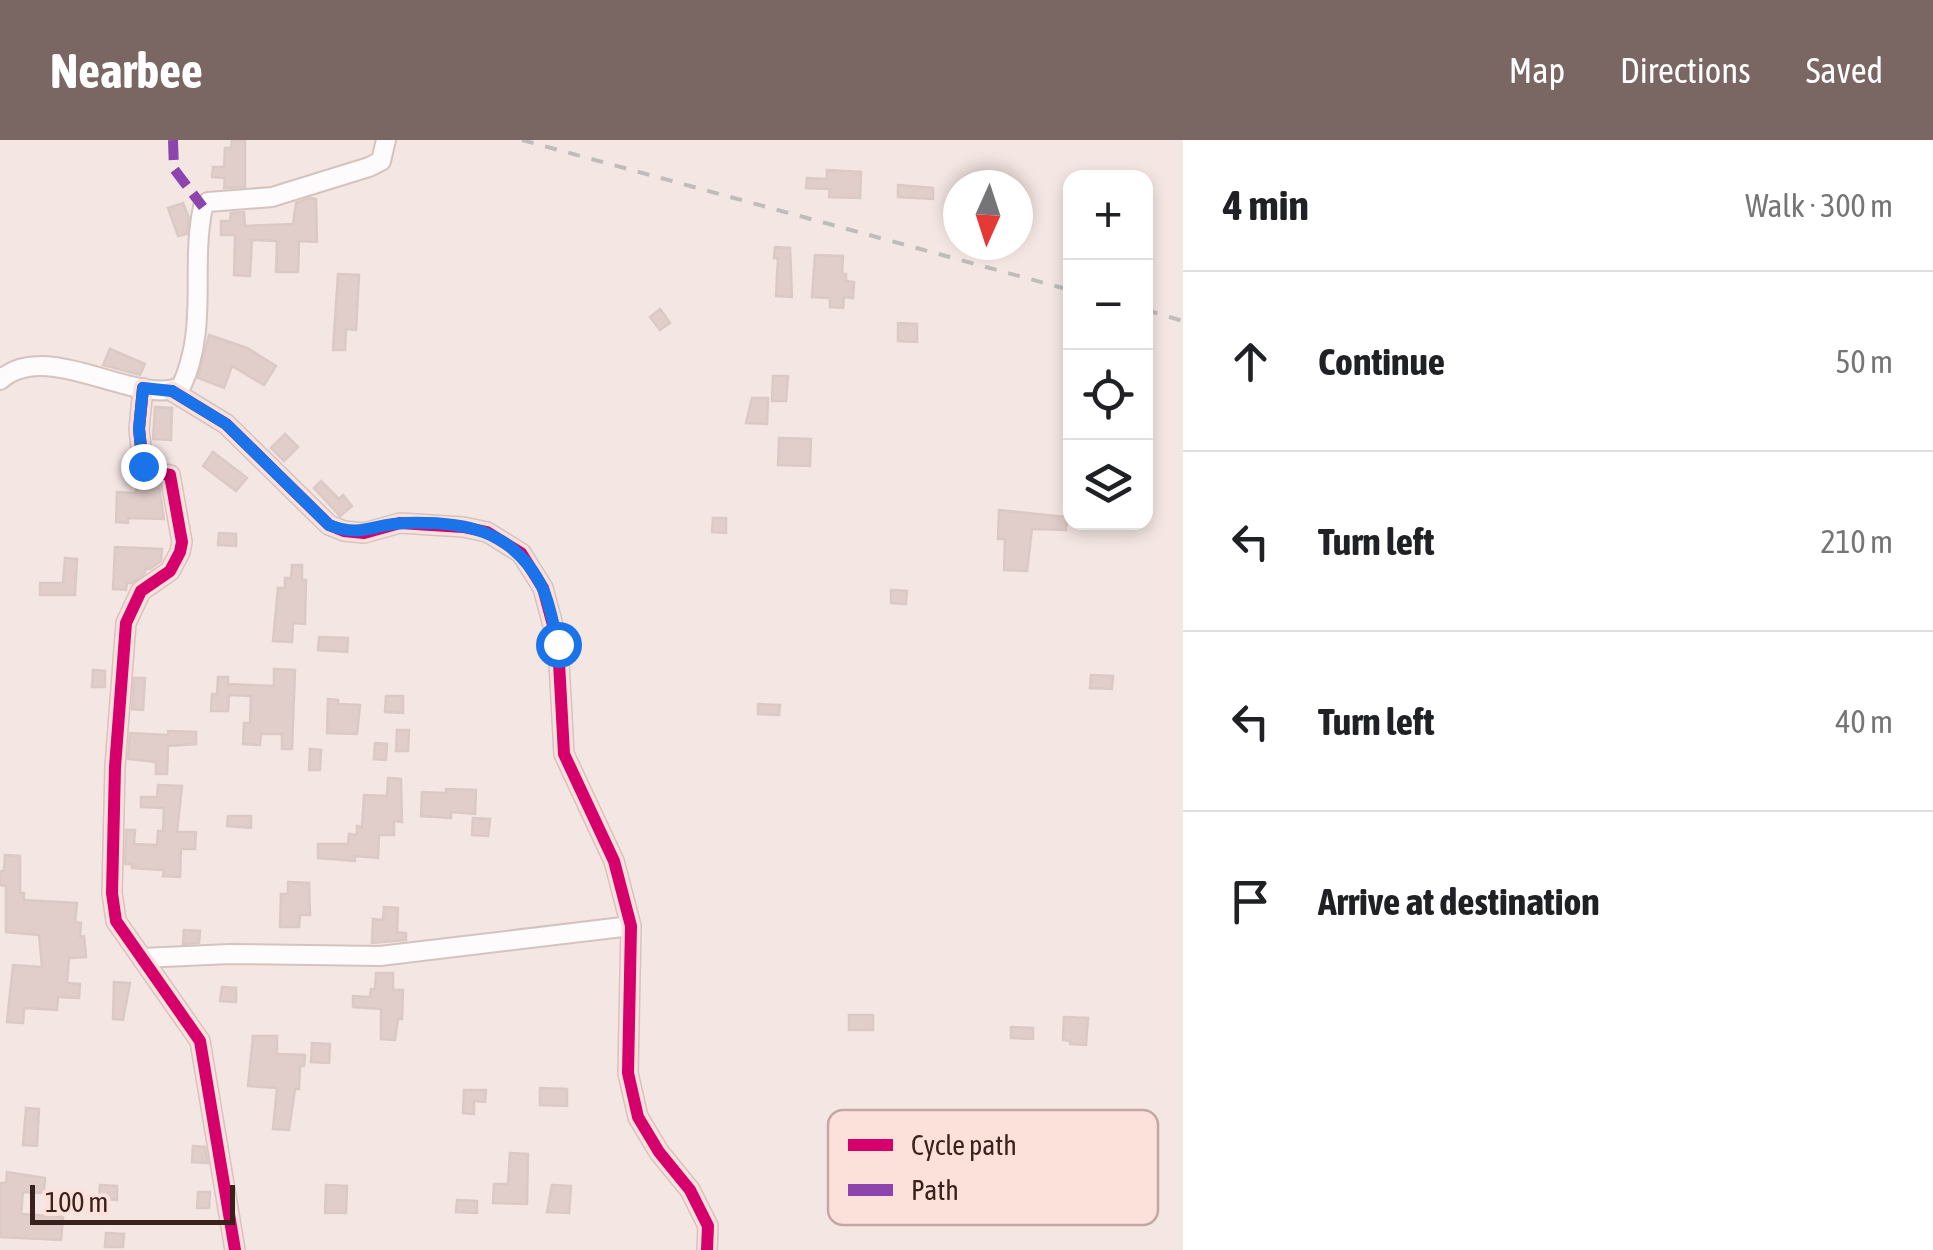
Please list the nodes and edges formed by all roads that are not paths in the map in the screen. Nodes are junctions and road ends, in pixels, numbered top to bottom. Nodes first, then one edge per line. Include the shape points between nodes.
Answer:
1 (386, 140) edge
2 (0, 380) edge
3 (143, 388) junction
4 (172, 391) junction
5 (631, 926) junction
6 (142, 958) junction
7 (235, 1250) edge
8 (707, 1250) edge

1 - 4 street via 381,161 369,167 272,197 203,207 190,370
2 - 3 street via 37,367
3 - 4 street
3 - 6 street via 144,470 170,475 182,542 170,571 141,591 126,623 112,893 116,920
4 - 5 street via 226,424 329,525 364,532 400,523 463,527 521,553 543,588 558,644 564,754 614,861
5 - 6 street via 380,956
5 - 8 street via 628,1074 638,1117 690,1190 708,1226
6 - 7 street via 200,1041

